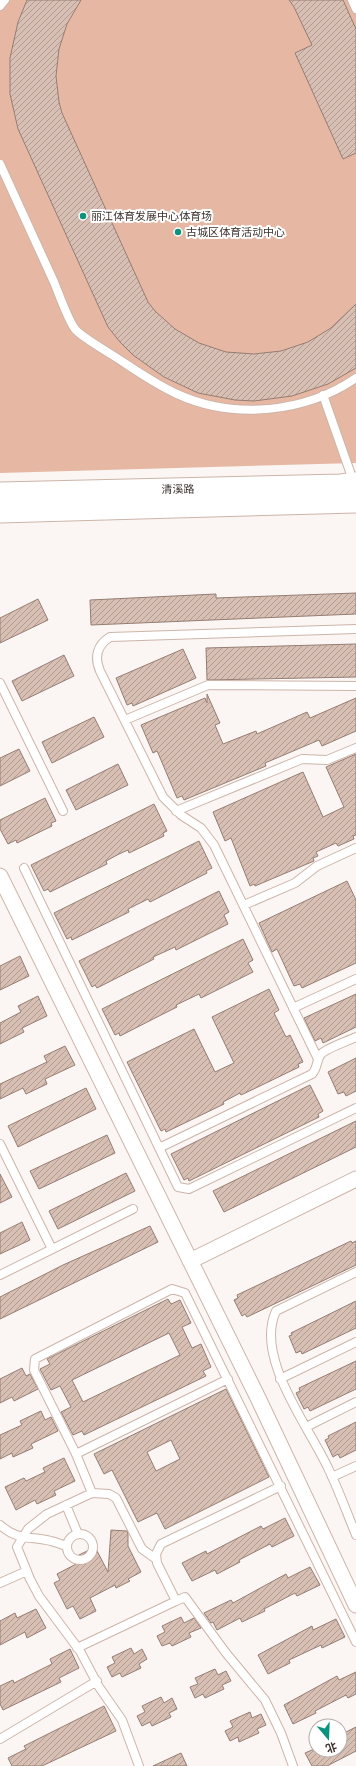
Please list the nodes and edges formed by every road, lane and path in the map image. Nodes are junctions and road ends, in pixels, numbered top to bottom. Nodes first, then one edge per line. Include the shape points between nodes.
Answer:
1 (5, 0) edge
2 (352, 0) edge
3 (0, 6) edge
4 (356, 9) edge
5 (0, 164) edge
6 (356, 378) edge
7 (323, 395) junction
8 (355, 490) edge
9 (0, 493) edge
10 (0, 512) edge
11 (356, 628) edge
12 (0, 683) edge
13 (356, 686) edge
14 (125, 720) junction
15 (356, 748) edge
16 (176, 810) junction
17 (63, 811) dead end
18 (356, 848) edge
19 (24, 868) dead end
20 (0, 876) edge
21 (244, 905) junction
22 (356, 979) edge
23 (293, 1008) junction
24 (356, 1037) edge
25 (318, 1059) junction
26 (356, 1108) edge
27 (0, 1144) edge
28 (159, 1148) junction
29 (356, 1179) edge
30 (356, 1190) edge
31 (133, 1209) dead end
32 (52, 1249) junction
33 (192, 1265) junction
34 (356, 1272) edge
35 (0, 1275) edge
36 (356, 1342) edge
37 (228, 1379) junction
38 (280, 1379) junction
39 (356, 1402) edge
40 (306, 1426) junction
41 (76, 1454) junction
42 (356, 1466) edge
43 (332, 1477) junction
44 (281, 1486) junction
45 (92, 1493) junction
46 (66, 1505) junction
47 (354, 1523) edge
48 (1, 1527) edge
49 (78, 1534) junction
50 (356, 1535) edge
51 (22, 1538) junction
52 (67, 1546) junction
53 (156, 1559) junction
54 (27, 1571) junction
55 (0, 1583) edge
56 (176, 1601) junction
57 (356, 1605) edge
58 (356, 1642) edge
59 (77, 1648) junction
60 (97, 1681) junction
61 (0, 1739) edge
62 (139, 1766) edge
63 (293, 1766) edge

1 - 3 lane
2 - 4 lane
5 - 7 lane via 75,329 100,347 177,394 215,406 241,409 274,408 294,405
6 - 7 lane
7 - 8 lane
8 - 9 street, 清溪路
8 - 10 street, 清溪路
11 - 14 lane via 110,637 100,645 98,665
12 - 17 lane
13 - 14 lane via 208,685
14 - 16 lane via 163,797
15 - 16 lane via 327,760 302,760
16 - 21 lane via 207,833
18 - 21 lane via 317,866 296,883
19 - 28 lane
20 - 33 street
21 - 23 lane
22 - 23 lane
23 - 25 lane
24 - 25 lane via 322,1053
25 - 28 lane via 316,1070 312,1074
26 - 28 lane via 189,1189 178,1187
27 - 32 lane
29 - 33 street
30 - 33 street
31 - 32 lane
32 - 35 lane
33 - 57 street
34 - 38 lane via 276,1311 271,1342
36 - 38 lane
37 - 41 lane
37 - 41 lane via 186,1293 172,1289 35,1359 34,1370
37 - 44 lane
38 - 40 lane
39 - 40 lane
40 - 43 lane
41 - 45 lane
42 - 43 lane
43 - 47 lane
44 - 53 lane via 161,1544
44 - 58 lane
45 - 46 lane
45 - 53 lane via 109,1494 116,1498 142,1549
46 - 49 lane
46 - 51 lane via 37,1521
47 - 50 lane
48 - 51 lane
49 - 52 lane via 68,1541
49 - 52 lane via 83,1534 92,1542 92,1552 89,1556 74,1559 69,1555
51 - 52 lane via 51,1541
51 - 54 lane via 17,1547
53 - 56 lane
54 - 55 lane
54 - 59 lane via 49,1612
56 - 59 lane
56 - 63 lane via 185,1597 265,1700
59 - 60 lane
60 - 61 lane
60 - 62 lane via 122,1720

